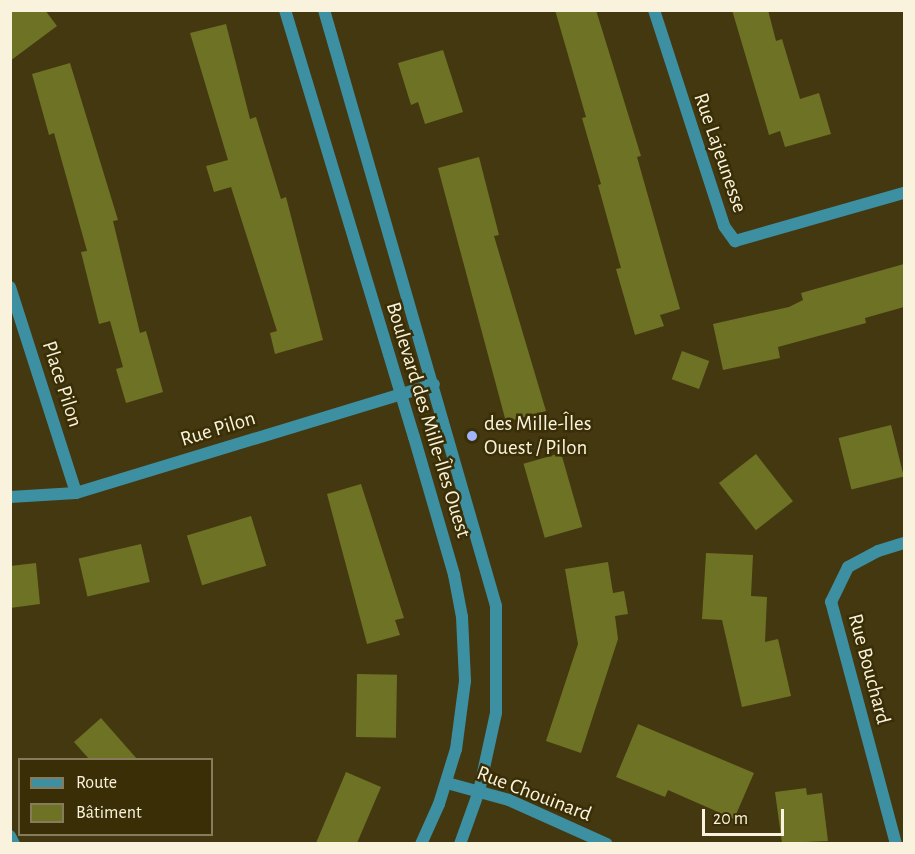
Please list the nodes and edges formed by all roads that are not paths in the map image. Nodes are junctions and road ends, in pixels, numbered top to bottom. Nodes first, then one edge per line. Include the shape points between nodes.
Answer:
1 (285, 10) edge
2 (324, 10) edge
3 (654, 10) edge
4 (904, 193) edge
5 (10, 287) edge
6 (434, 384) junction
7 (400, 393) junction
8 (76, 493) junction
9 (10, 497) edge
10 (904, 543) edge
11 (447, 783) junction
12 (479, 791) junction
13 (10, 836) edge
14 (14, 843) edge
15 (421, 843) edge
16 (460, 843) edge
17 (607, 843) edge
18 (896, 843) edge

1 - 7 street, Boulevard des Mille-Îles Ouest
2 - 6 street, Boulevard des Mille-Îles Ouest
3 - 4 street, Rue Lajeunesse via 724,226 735,241
5 - 8 street, Place Pilon
6 - 7 street, Rue Pilon
6 - 12 street, Boulevard des Mille-Îles Ouest via 496,606 496,713
7 - 8 street, Rue Pilon
7 - 11 street, Boulevard des Mille-Îles Ouest via 454,575 464,636 463,703
8 - 9 street, Rue Pilon
10 - 18 street, Rue Bouchard via 848,567 831,602
11 - 12 street, Rue Chouinard
11 - 15 street, Boulevard des Mille-Îles Ouest
12 - 16 street, Boulevard des Mille-Îles Ouest
12 - 17 street, Rue Chouinard
13 - 14 street

